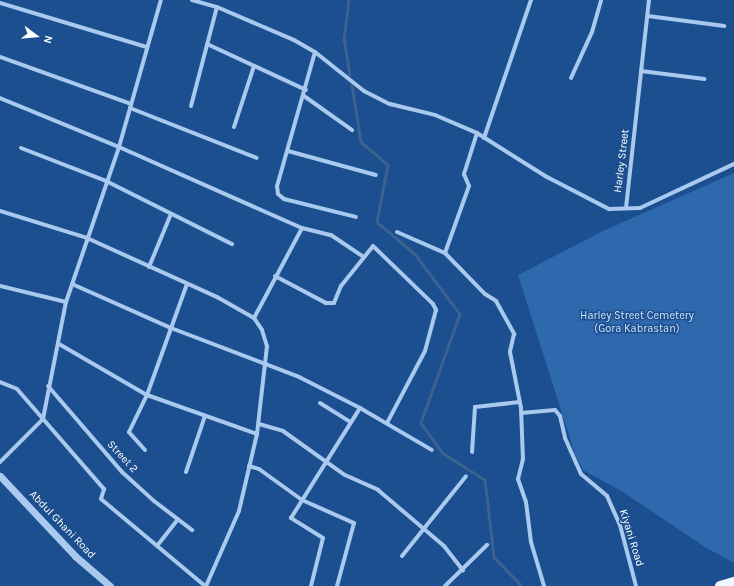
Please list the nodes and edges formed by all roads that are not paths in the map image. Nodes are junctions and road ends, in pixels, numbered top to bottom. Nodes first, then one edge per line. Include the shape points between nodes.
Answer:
1 (161, 0) edge
2 (192, 0) edge
3 (531, 0) edge
4 (601, 0) edge
5 (649, 0) edge
6 (0, 3) edge
7 (217, 7) junction
8 (648, 16) junction
9 (724, 26) dead end
10 (207, 44) junction
11 (147, 47) junction
12 (315, 52) junction
13 (0, 57) edge
14 (254, 66) junction
15 (641, 71) junction
16 (571, 78) dead end
17 (704, 79) dead end
18 (306, 90) junction
19 (304, 96) junction
20 (0, 98) edge
21 (131, 106) junction
22 (191, 106) dead end
23 (234, 127) dead end
24 (352, 130) dead end
25 (476, 133) junction
26 (484, 138) junction
27 (119, 147) junction
28 (21, 148) dead end
29 (288, 151) junction
30 (257, 158) dead end
31 (734, 164) edge
32 (376, 175) dead end
33 (106, 181) junction
34 (626, 208) junction
35 (0, 211) edge
36 (171, 214) junction
37 (356, 217) dead end
38 (302, 228) junction
39 (397, 232) dead end
40 (87, 238) junction
41 (232, 244) dead end
42 (445, 253) junction
43 (362, 256) junction
44 (149, 267) junction
45 (275, 276) junction
46 (72, 284) junction
47 (187, 284) junction
48 (0, 286) edge
49 (66, 302) junction
50 (254, 318) junction
51 (172, 328) junction
52 (59, 344) junction
53 (265, 364) junction
54 (0, 382) edge
55 (48, 386) junction
56 (147, 395) junction
57 (520, 402) junction
58 (320, 403) dead end
59 (360, 408) junction
60 (521, 413) junction
61 (205, 416) junction
62 (43, 420) junction
63 (351, 422) junction
64 (387, 423) junction
65 (259, 424) junction
66 (257, 434) junction
67 (145, 450) dead end
68 (432, 450) dead end
69 (472, 452) dead end
70 (0, 462) edge
71 (326, 462) junction
72 (250, 466) junction
73 (186, 472) dead end
74 (0, 476) edge
75 (466, 476) dead end
76 (302, 500) junction
77 (178, 519) junction
78 (424, 529) junction
79 (192, 530) dead end
80 (487, 545) dead end
81 (158, 546) junction
82 (402, 556) dead end
83 (463, 570) junction
84 (734, 582) edge
85 (110, 586) edge
86 (205, 586) edge
87 (311, 586) edge
88 (337, 586) edge
89 (446, 586) edge
90 (544, 586) edge
91 (636, 586) edge
92 (720, 586) edge

1 - 11 street
2 - 7 street
3 - 26 street
4 - 16 street via 592,32
5 - 8 street, Harley Street
6 - 11 street
7 - 10 street
7 - 12 street
8 - 9 street
8 - 15 street, Harley Street
10 - 14 street
10 - 22 street
11 - 21 street
12 - 18 street
12 - 25 street via 364,91 390,104 435,115
13 - 21 street
14 - 18 street
14 - 23 street
15 - 17 street
15 - 34 street, Harley Street
18 - 19 street
19 - 24 street
19 - 29 street
20 - 27 street
21 - 27 street
21 - 30 street
25 - 26 street
25 - 42 street via 464,174 470,186
26 - 34 street via 547,177 608,209
27 - 33 street
27 - 38 street
28 - 33 street
29 - 32 street
29 - 37 street via 277,186 278,194 284,199
31 - 34 street, Harley Street via 640,208
33 - 36 street
33 - 40 street
35 - 40 street
36 - 41 street
36 - 44 street
38 - 43 street via 331,236
38 - 45 street
39 - 42 street
40 - 44 street
40 - 46 street
42 - 57 street via 485,294 496,301 514,334 510,352
43 - 45 street via 341,286 334,303 326,303
43 - 64 street via 372,246 433,304 436,310 425,351
44 - 47 street
45 - 50 street
46 - 49 street
46 - 51 street
47 - 50 street
47 - 51 street
48 - 49 street
49 - 52 street
50 - 53 street via 267,346
51 - 53 street
51 - 56 street
52 - 55 street
52 - 56 street
53 - 59 street via 299,377
53 - 65 street
54 - 62 street via 17,389
55 - 62 street
55 - 77 street, Street 2 via 122,472
56 - 61 street
56 - 67 street via 129,432
57 - 60 street
57 - 69 street via 475,407
58 - 63 street
59 - 63 street
59 - 64 street
60 - 90 street via 523,459 518,479 526,502 531,542
60 - 91 street, Kiyani Road via 555,410 560,416 565,438 581,474 607,496 620,525
61 - 66 street
61 - 73 street
62 - 70 street
62 - 81 street via 104,489 102,499
63 - 71 street
64 - 68 street
65 - 66 street
65 - 71 street via 283,431
66 - 72 street
71 - 76 street
71 - 78 street via 345,475 378,490
72 - 76 street
72 - 86 street via 239,511
74 - 85 street, Abdul Ghani Road via 74,556
75 - 78 street
76 - 87 street via 291,518 300,526 323,538
76 - 88 street via 354,523
77 - 79 street, Street 2
77 - 81 street
78 - 82 street
78 - 83 street via 444,546
80 - 83 street
81 - 86 street
83 - 89 street
84 - 92 main road

